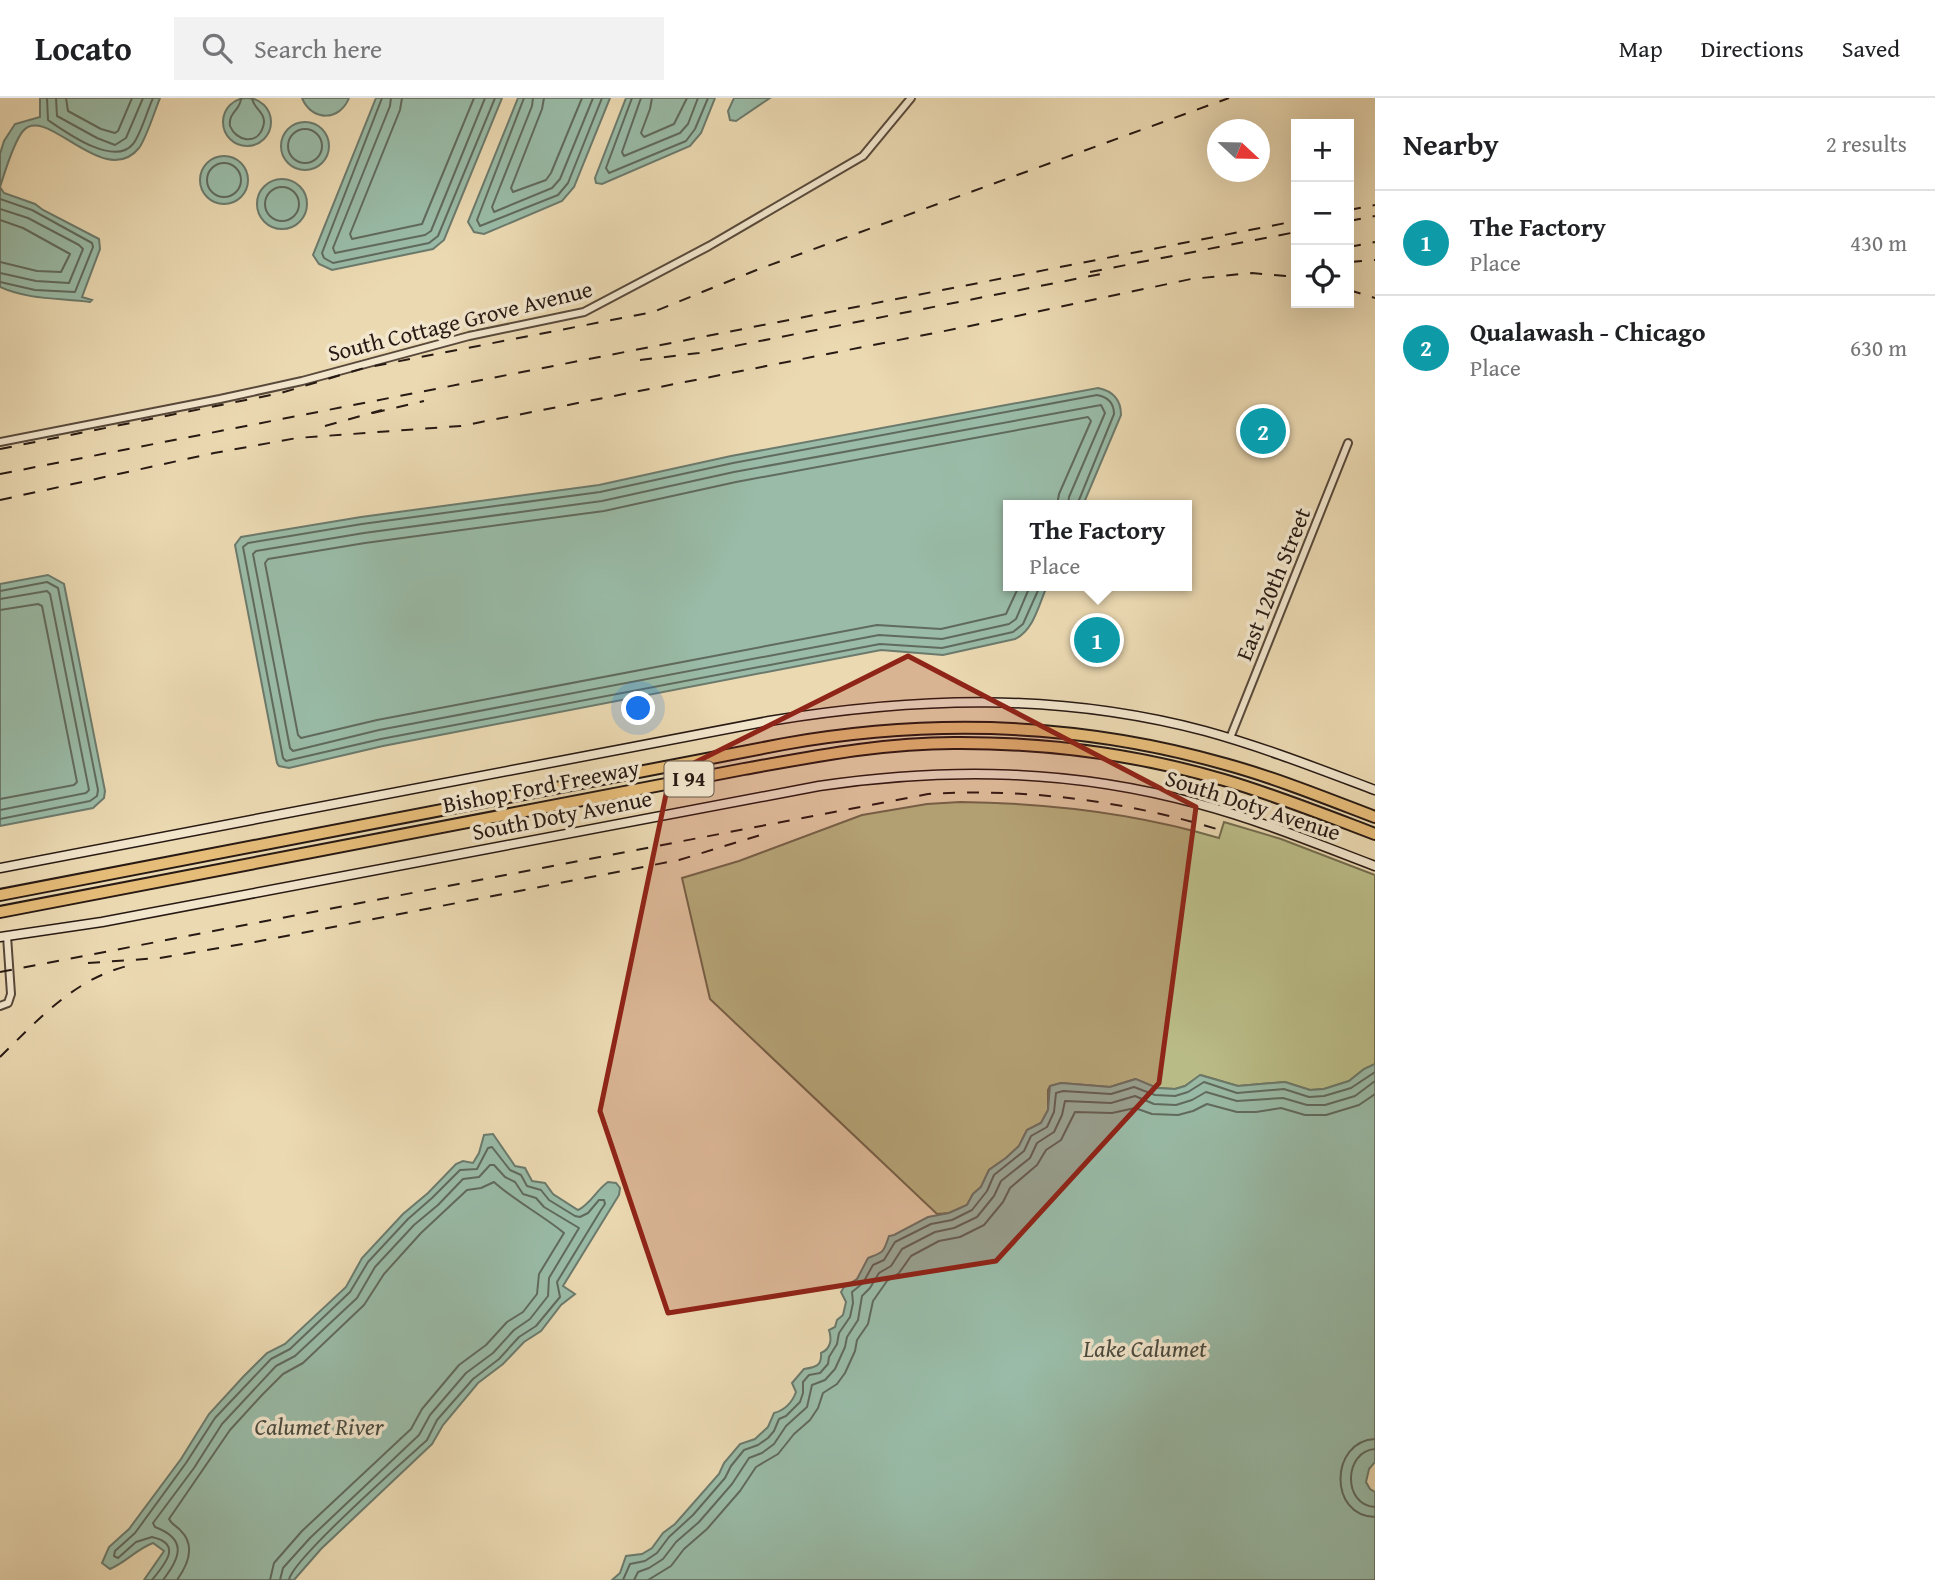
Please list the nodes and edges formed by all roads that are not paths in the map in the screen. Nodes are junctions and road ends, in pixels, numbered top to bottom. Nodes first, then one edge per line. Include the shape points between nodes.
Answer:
1 (911, 98) edge
2 (0, 442) edge
3 (1348, 443) dead end
4 (1230, 738) junction
5 (1375, 790) edge
6 (1375, 817) edge
7 (1375, 834) edge
8 (1375, 866) edge
9 (0, 868) edge
10 (0, 895) edge
11 (0, 912) edge
12 (4, 936) edge
13 (0, 1006) edge

1 - 2 street, South Cottage Grove Avenue via 863,156 584,312 469,336 302,381
3 - 4 street, East 120th Street
4 - 5 street
4 - 9 street via 1149,718 1065,706 960,701 880,705 769,721
6 - 10 highway, Bishop Ford Freeway / I 94 via 1227,764 1139,743 1005,728 909,729 784,744
7 - 11 highway, Bishop Ford Freeway / I 94 via 1223,780 1150,762 1045,746 909,745 744,769
8 - 12 street, South Doty Avenue via 1229,813 1159,794 1042,776 944,773 819,786 102,922
12 - 13 street via 11,994 8,1003

